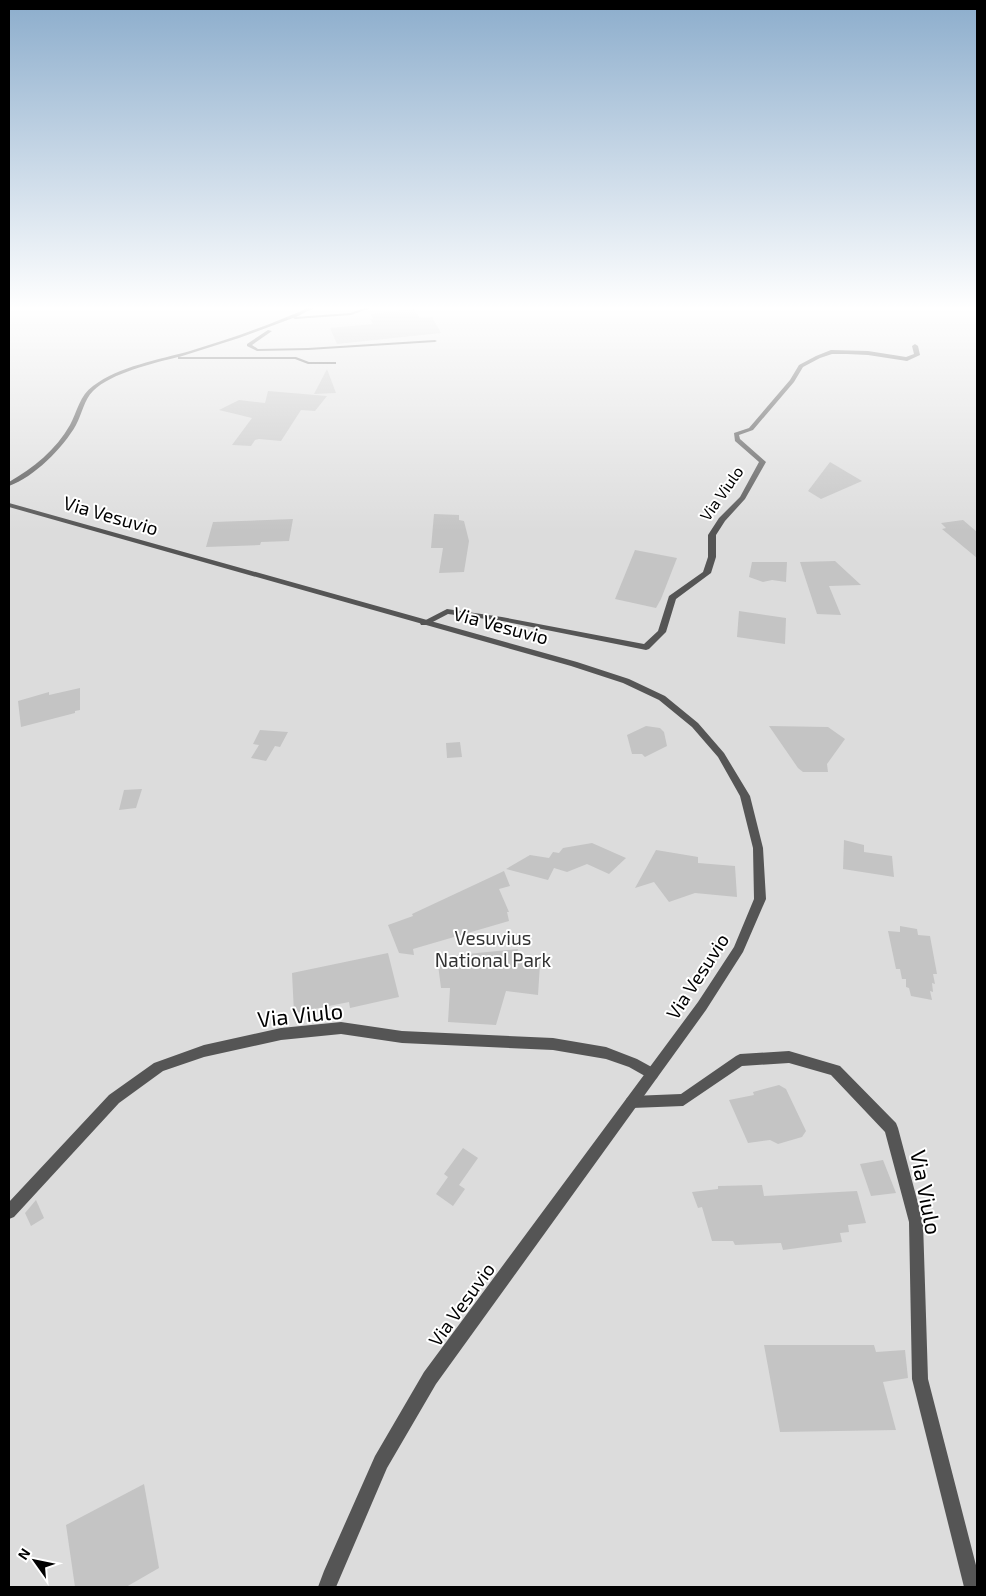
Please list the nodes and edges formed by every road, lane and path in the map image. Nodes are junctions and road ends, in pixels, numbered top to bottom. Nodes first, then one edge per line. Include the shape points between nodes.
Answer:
1 (105, 382) edge
2 (790, 382) edge
3 (9, 484) edge
4 (9, 505) edge
5 (424, 623) junction
6 (652, 1074) junction
7 (632, 1102) junction
8 (9, 1212) edge
9 (328, 1587) edge
10 (973, 1587) edge

1 - 3 lane via 86,397 74,424 59,446 40,464
2 - 5 street, Via Viulo via 751,429 736,434 737,440 763,462 743,498 712,535 712,557 707,573 672,598 662,632 646,647 502,619 447,612
4 - 5 street, Via Vesuvio
5 - 6 street, Via Vesuvio via 574,664 626,681 662,698 695,725 721,755 745,796 758,848 760,899 739,949
6 - 7 street, Via Vesuvio
6 - 8 street, Via Viulo via 606,1053 553,1044 402,1037 341,1028 281,1034 204,1051 159,1067 114,1099
7 - 9 street, Via Vesuvio via 430,1378 381,1462
7 - 10 street, Via Viulo via 683,1100 740,1060 789,1057 835,1070 891,1128 916,1222 920,1379

